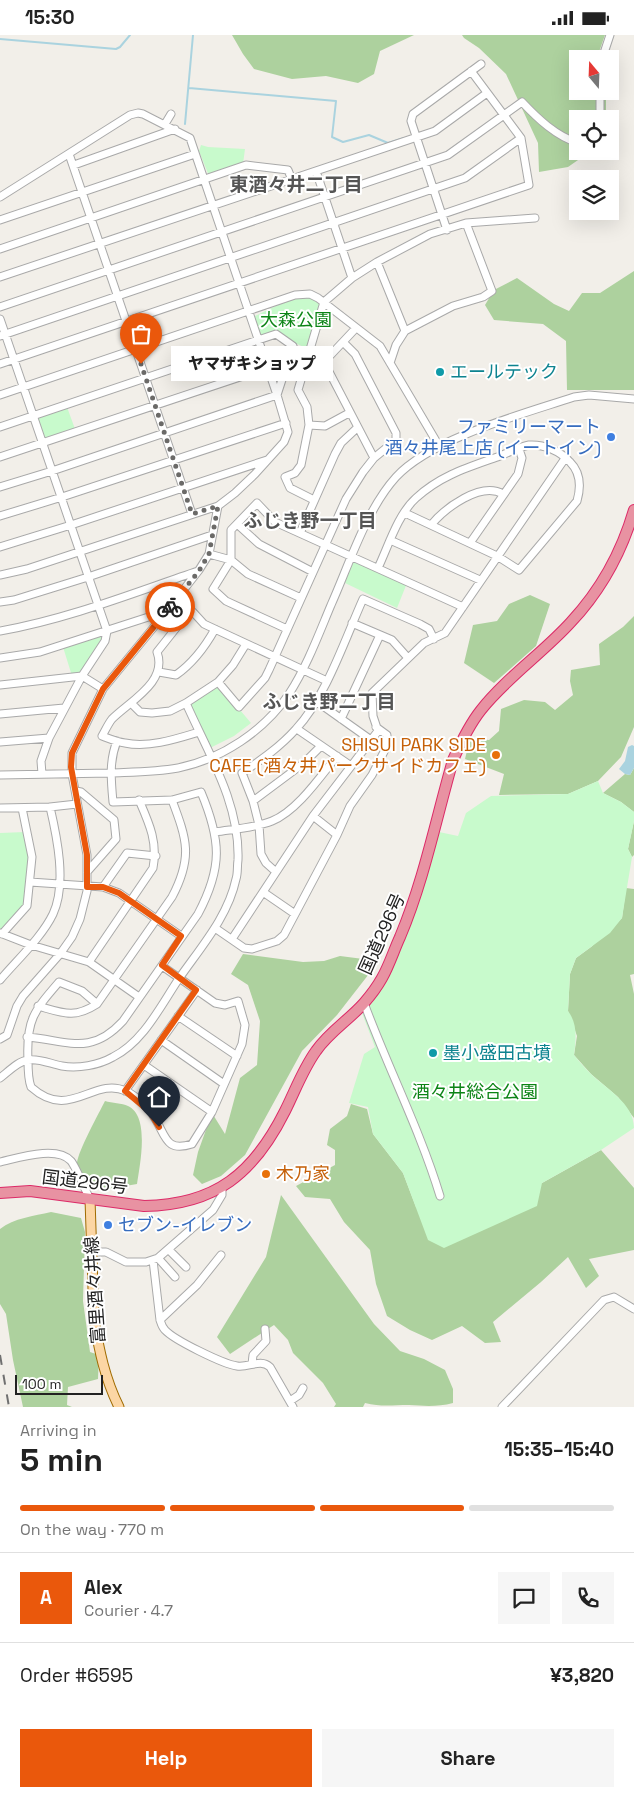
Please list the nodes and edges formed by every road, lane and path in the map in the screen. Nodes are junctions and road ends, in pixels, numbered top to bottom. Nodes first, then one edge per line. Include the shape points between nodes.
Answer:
1 (610, 35) edge
2 (605, 50) edge
3 (481, 64) dead end
4 (471, 71) junction
5 (487, 93) junction
6 (171, 114) dead end
7 (503, 116) junction
8 (165, 124) junction
9 (175, 129) junction
10 (416, 137) junction
11 (521, 138) junction
12 (569, 140) edge
13 (69, 154) junction
14 (195, 154) junction
15 (426, 163) junction
16 (74, 165) junction
17 (316, 171) junction
18 (204, 180) junction
19 (292, 180) junction
20 (435, 188) junction
21 (82, 192) junction
22 (0, 197) edge
23 (324, 197) junction
24 (212, 206) junction
25 (443, 214) junction
26 (1, 217) edge
27 (535, 218) dead end
28 (91, 219) junction
29 (332, 223) junction
30 (466, 223) junction
31 (447, 230) junction
32 (221, 233) junction
33 (101, 244) junction
34 (341, 248) junction
35 (0, 249) edge
36 (230, 258) junction
37 (377, 262) junction
38 (109, 270) junction
39 (0, 277) edge
40 (352, 278) junction
41 (238, 283) junction
42 (118, 296) junction
43 (324, 302) junction
44 (0, 307) edge
45 (248, 312) junction
46 (0, 319) edge
47 (127, 321) junction
48 (356, 328) junction
49 (405, 331) junction
50 (3, 335) edge
51 (258, 341) junction
52 (343, 342) junction
53 (136, 350) junction
54 (14, 359) junction
55 (390, 363) junction
56 (0, 365) edge
57 (267, 368) junction
58 (146, 378) junction
59 (24, 388) junction
60 (0, 395) edge
61 (277, 395) junction
62 (634, 399) edge
63 (155, 406) junction
64 (349, 413) junction
65 (33, 416) junction
66 (286, 423) junction
67 (309, 425) junction
68 (0, 427) edge
69 (357, 428) junction
70 (164, 432) junction
71 (43, 444) junction
72 (439, 446) junction
73 (519, 449) junction
74 (0, 457) edge
75 (566, 457) junction
76 (374, 458) junction
77 (174, 460) junction
78 (267, 460) junction
79 (52, 471) junction
80 (0, 487) edge
81 (183, 488) junction
82 (503, 494) junction
83 (62, 497) junction
84 (314, 500) junction
85 (218, 506) junction
86 (634, 510) edge
87 (405, 513) junction
88 (192, 514) junction
89 (0, 516) edge
90 (237, 524) junction
91 (72, 525) junction
92 (431, 525) junction
93 (300, 533) junction
94 (212, 535) junction
95 (390, 540) junction
96 (470, 543) junction
97 (325, 545) junction
98 (0, 547) edge
99 (80, 551) junction
100 (209, 554) junction
101 (497, 556) junction
102 (353, 557) junction
103 (231, 560) junction
104 (378, 569) junction
105 (199, 571) junction
106 (313, 572) junction
107 (0, 575) edge
108 (88, 577) junction
109 (480, 580) junction
110 (301, 598) junction
111 (0, 602) edge
112 (98, 605) junction
113 (463, 607) junction
114 (168, 611) junction
115 (352, 623) junction
116 (216, 629) junction
117 (287, 629) junction
118 (0, 631) edge
119 (107, 631) junction
120 (380, 635) junction
121 (434, 639) junction
122 (246, 644) junction
123 (275, 657) junction
124 (0, 658) edge
125 (408, 658) junction
126 (303, 671) junction
127 (159, 672) junction
128 (82, 676) junction
129 (327, 681) junction
130 (218, 682) junction
131 (0, 685) edge
132 (103, 689) junction
133 (316, 701) junction
134 (131, 703) junction
135 (186, 703) junction
136 (64, 708) junction
137 (0, 714) edge
138 (341, 719) junction
139 (376, 726) junction
140 (297, 729) junction
141 (199, 732) junction
142 (49, 738) junction
143 (371, 740) junction
144 (117, 741) junction
145 (0, 743) edge
146 (321, 746) junction
147 (337, 756) junction
148 (212, 757) junction
149 (351, 766) junction
150 (111, 773) junction
151 (42, 774) junction
152 (72, 774) junction
153 (0, 775) edge
154 (76, 791) junction
155 (172, 800) junction
156 (139, 801) junction
157 (254, 801) junction
158 (77, 804) junction
159 (50, 807) junction
160 (0, 808) edge
161 (22, 808) junction
162 (313, 816) junction
163 (259, 825) junction
164 (236, 829) junction
165 (215, 833) junction
166 (337, 835) junction
167 (156, 856) junction
168 (87, 872) junction
169 (276, 872) junction
170 (30, 882) junction
171 (59, 884) junction
172 (87, 887) junction
173 (103, 887) junction
174 (263, 892) junction
175 (131, 902) junction
176 (295, 914) junction
177 (156, 919) junction
178 (215, 927) junction
179 (1, 934) edge
180 (181, 936) junction
181 (232, 939) junction
182 (31, 945) junction
183 (60, 954) junction
184 (89, 962) junction
185 (162, 965) junction
186 (180, 978) junction
187 (0, 980) edge
188 (114, 980) junction
189 (196, 990) junction
190 (139, 997) junction
191 (364, 1003) junction
192 (97, 1004) junction
193 (38, 1006) junction
194 (178, 1016) junction
195 (28, 1037) junction
196 (0, 1039) edge
197 (161, 1041) junction
198 (237, 1056) junction
199 (28, 1059) junction
200 (144, 1065) junction
201 (0, 1078) edge
202 (224, 1084) junction
203 (125, 1091) junction
204 (212, 1112) junction
205 (0, 1162) edge
206 (222, 1187) junction
207 (0, 1193) edge
208 (440, 1196) dead end
209 (90, 1199) junction
210 (169, 1249) junction
211 (91, 1252) junction
212 (221, 1255) dead end
213 (156, 1259) junction
214 (186, 1267) dead end
215 (175, 1277) dead end
216 (634, 1309) edge
217 (160, 1319) junction
218 (265, 1329) dead end
219 (252, 1364) junction
220 (303, 1388) dead end
221 (292, 1404) edge
222 (119, 1407) edge
223 (502, 1407) edge

1 - 2 street
3 - 4 street
4 - 5 street
4 - 10 street via 413,113 411,121
5 - 7 street
5 - 10 street via 435,131
6 - 8 street
7 - 11 street
7 - 12 street via 522,103 549,128
7 - 15 street via 448,155
8 - 9 street
8 - 13 street via 143,114 130,115
9 - 14 street via 190,138
9 - 16 street
10 - 15 street
10 - 17 street
11 - 20 street via 465,178
11 - 25 street via 529,185
13 - 16 street
13 - 22 street
14 - 18 street
14 - 21 street
15 - 20 street
15 - 23 street
16 - 21 street
17 - 19 street
17 - 23 street
18 - 19 street via 246,165 288,170
18 - 24 street
18 - 28 street
19 - 24 street
20 - 25 street
20 - 29 street
21 - 26 street
21 - 28 street
23 - 29 street
23 - 32 street
24 - 32 street
24 - 33 street
25 - 31 street
25 - 34 street
27 - 30 street
28 - 33 street
28 - 35 street
29 - 34 street
29 - 36 street
30 - 31 street
30 - 49 street via 492,291 453,306
31 - 37 street via 430,234
32 - 36 street
32 - 38 street
33 - 38 street
33 - 39 street
34 - 40 street
34 - 41 street
36 - 41 street
36 - 42 street
37 - 40 street
37 - 49 street
38 - 42 street
38 - 44 street
40 - 43 street
41 - 45 street
41 - 47 street
42 - 47 street
42 - 50 street
43 - 45 street via 303,293
43 - 48 street
43 - 67 street via 298,390 306,407
45 - 51 street
45 - 53 street
46 - 50 street
47 - 53 street
47 - 54 street
48 - 52 street
48 - 55 street via 380,346
49 - 55 street
50 - 54 street
51 - 57 street
51 - 58 street
51 - 61 street via 276,334 293,346
52 - 64 street via 324,362
52 - 76 street via 355,354 396,433 396,440
53 - 58 street
53 - 59 street
54 - 56 street
54 - 59 street
55 - 72 street
57 - 61 street
57 - 63 street
58 - 63 street
58 - 65 street
59 - 60 street
59 - 65 street
61 - 66 street
61 - 70 street
62 - 72 street via 574,397
63 - 70 street
63 - 71 street
64 - 67 street via 325,427
64 - 69 street
65 - 68 street
65 - 71 street
66 - 77 street
66 - 78 street via 288,432 284,442
67 - 84 street via 302,465 285,477 290,488
69 - 76 street
69 - 84 street via 341,443
70 - 77 street
70 - 79 street
71 - 74 street
71 - 79 street
72 - 102 street via 396,477 372,513
73 - 75 street via 529,445 551,448
73 - 82 street via 522,458 518,474
73 - 87 street via 442,478 414,500
75 - 101 street
75 - 101 street via 580,479 577,501 520,570
76 - 97 street via 346,499
77 - 81 street
77 - 83 street
78 - 81 street
78 - 85 street via 236,493
79 - 80 street
79 - 83 street
81 - 88 street
81 - 91 street
82 - 92 street via 490,490 467,497 439,515
82 - 96 street
83 - 89 street
83 - 91 street
84 - 93 street
85 - 88 street
85 - 94 street
86 - 191 highway, 国道296号 via 616,558 590,601 483,708 461,741 453,760 418,893 383,977
87 - 92 street
87 - 95 street
88 - 99 street
90 - 93 street via 257,503 275,522
90 - 103 street via 231,530
90 - 106 street via 258,544
91 - 98 street
91 - 99 street
92 - 96 street
93 - 97 street
94 - 100 street
94 - 108 street
95 - 104 street
95 - 109 street
96 - 101 street
97 - 102 street
97 - 106 street
99 - 107 street
99 - 108 street
100 - 103 street
100 - 105 street
101 - 109 street
102 - 104 street
102 - 126 street
103 - 110 street via 248,574
103 - 117 street via 213,589 226,601
104 - 113 street
105 - 112 street
105 - 114 street
106 - 110 street
108 - 111 street
108 - 112 street
109 - 113 street
110 - 117 street
112 - 118 street
112 - 119 street
113 - 121 street via 445,633
114 - 119 street
114 - 132 street
115 - 120 street
115 - 121 street via 363,599 429,629
115 - 129 street
116 - 122 street
116 - 127 street via 187,667 176,675
116 - 127 street via 204,624 192,611 157,652
117 - 123 street
119 - 124 street via 40,652
119 - 128 street via 105,641
120 - 125 street via 392,640
120 - 138 street
121 - 125 street via 424,643
122 - 123 street
122 - 130 street
123 - 126 street
123 - 130 street via 265,678 239,707
125 - 139 street via 372,693
126 - 129 street
126 - 148 street via 288,696 267,719 243,739
127 - 134 street
128 - 131 street
128 - 132 street
128 - 136 street
129 - 133 street
130 - 135 street
132 - 152 street via 72,753
133 - 138 street
133 - 140 street
134 - 135 street via 140,712 152,713 170,711
134 - 144 street via 110,721 102,736
135 - 141 street
136 - 137 street
136 - 142 street
138 - 143 street
139 - 143 street via 378,731
139 - 166 street via 386,735 388,746 350,806
140 - 146 street
140 - 157 street via 242,773
141 - 144 street via 173,741 147,744
141 - 148 street
142 - 145 street
142 - 151 street via 41,761
143 - 149 street
144 - 150 street
146 - 147 street
146 - 157 street
147 - 149 street
147 - 163 street via 293,807 274,821
148 - 150 street via 170,769
148 - 164 street via 230,803
149 - 162 street
150 - 152 street
150 - 156 street via 113,801
151 - 152 street
151 - 153 street
152 - 154 street
154 - 158 street
154 - 168 street via 114,819 116,839
155 - 156 street
155 - 165 street via 201,792
155 - 177 street via 184,831 184,865 172,897
156 - 167 street via 153,833
157 - 163 street
158 - 159 street
158 - 168 street
159 - 161 street
159 - 171 street via 60,863
160 - 161 street
161 - 170 street via 32,857
162 - 166 street
162 - 169 street
163 - 164 street
163 - 169 street via 261,854
164 - 165 street
164 - 178 street via 237,878
165 - 180 street via 217,847 212,882 198,915
166 - 176 street
167 - 173 street via 127,853
167 - 175 street via 153,868
168 - 172 street
169 - 174 street
170 - 171 street
170 - 179 street via 27,906
171 - 172 street
171 - 182 street via 54,912
172 - 173 street
172 - 183 street via 80,919
173 - 175 street
174 - 176 street
174 - 181 street
175 - 177 street
175 - 184 street
176 - 181 street via 277,941 252,949 244,948
177 - 180 street
177 - 188 street
178 - 181 street
178 - 186 street
179 - 182 street
180 - 185 street
182 - 183 street
182 - 187 street
183 - 184 street
183 - 196 street via 23,996 7,1035
184 - 188 street
185 - 186 street
185 - 190 street
186 - 189 street
186 - 199 street via 148,1025 114,1057 101,1063 74,1067
188 - 190 street
188 - 192 street
189 - 194 street
189 - 198 street via 221,1005 238,1001 245,1025
190 - 195 street via 115,1029 96,1040 73,1044
191 - 206 highway, 国道296号 via 316,1050 259,1155
191 - 208 street via 430,1163
192 - 193 street via 75,1014
192 - 193 street via 82,991 59,982
193 - 195 street via 30,1021
194 - 197 street
194 - 198 street
195 - 199 street
197 - 200 street
197 - 202 street
198 - 202 street
199 - 201 street
199 - 203 street via 31,1087 47,1099 70,1101 106,1088
200 - 203 street
200 - 204 street
202 - 204 street
203 - 204 street via 150,1112 165,1138 177,1147 192,1144
205 - 209 street via 49,1153 65,1156 72,1163
206 - 209 highway, 国道296号 via 195,1199 162,1206
206 - 210 street via 222,1195 214,1210
207 - 209 highway, 国道296号 via 30,1191
209 - 211 main road, 富里酒々井線
210 - 213 street
210 - 214 street
211 - 213 street via 106,1252 126,1262
211 - 222 main road, 富里酒々井線 via 97,1337 107,1378
212 - 217 street via 197,1285
213 - 215 street
213 - 217 street
216 - 223 street via 614,1297 604,1300
217 - 219 street via 168,1333 212,1357 240,1367
218 - 219 street via 266,1341 253,1355
219 - 221 street via 262,1363 270,1367
220 - 221 street

